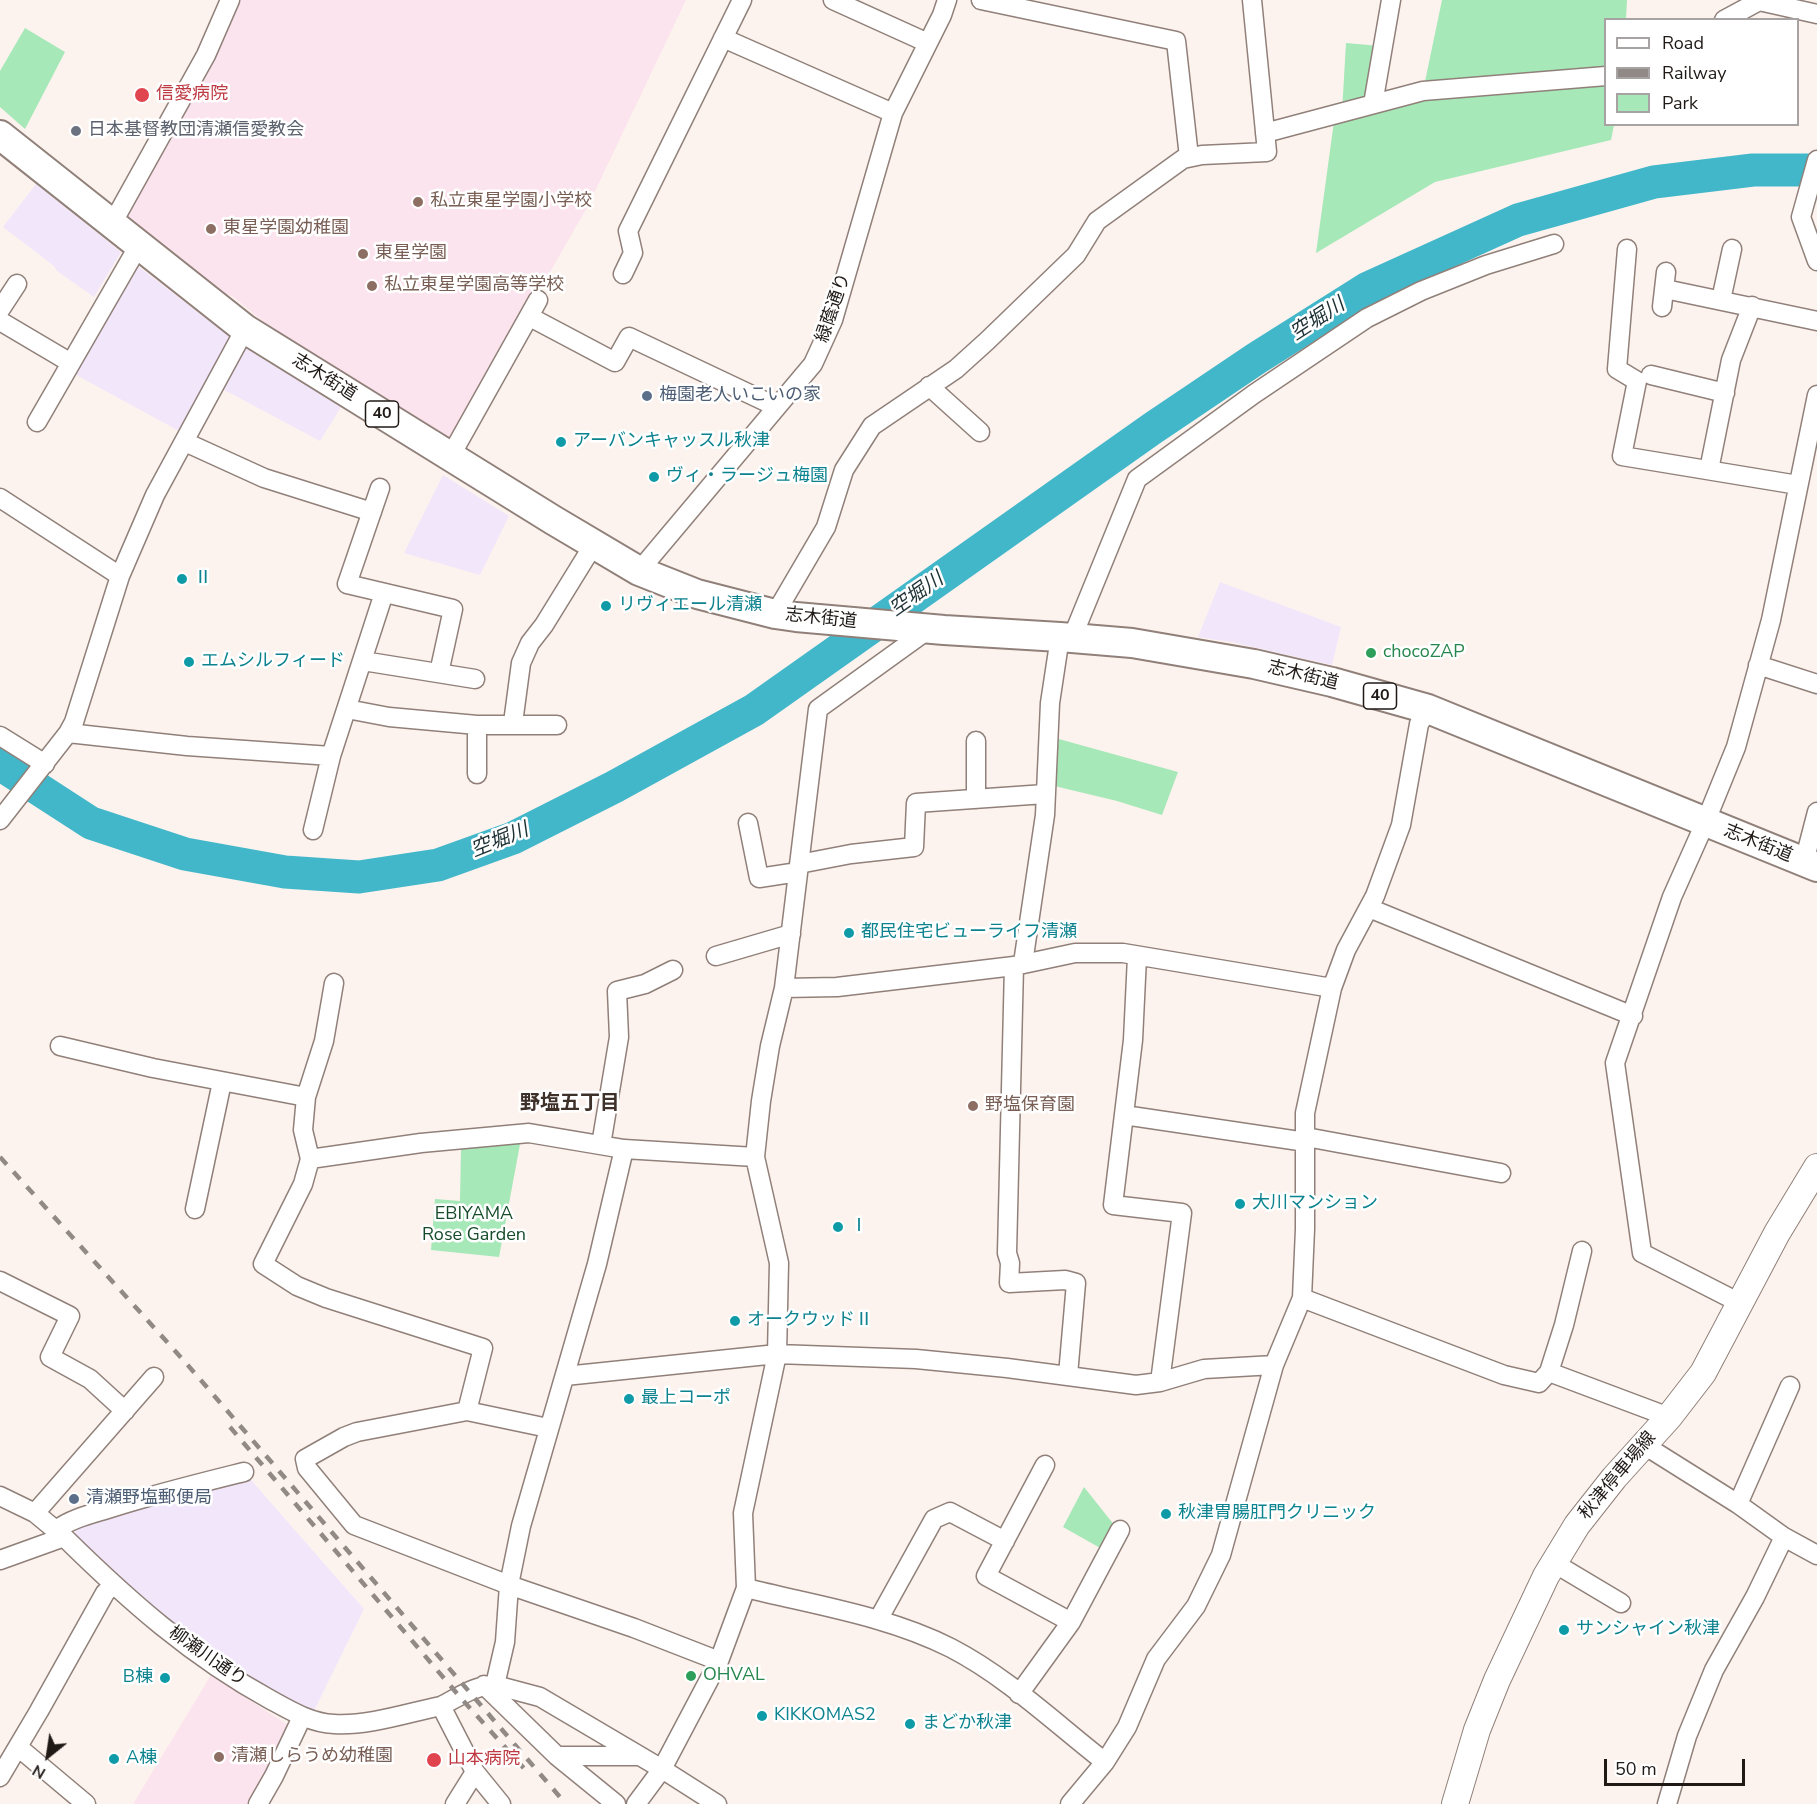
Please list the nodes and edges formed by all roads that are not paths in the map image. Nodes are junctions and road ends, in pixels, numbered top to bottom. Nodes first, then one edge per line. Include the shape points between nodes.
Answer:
1 (230, 0) edge
2 (742, 0) edge
3 (833, 0) edge
4 (947, 0) edge
5 (981, 0) edge
6 (1252, 0) edge
7 (1391, 0) edge
8 (1817, 14) edge
9 (1728, 18) edge
10 (723, 38) junction
11 (928, 43) junction
12 (1604, 76) edge
13 (1373, 104) junction
14 (893, 113) junction
15 (1265, 133) junction
16 (2, 140) edge
17 (1189, 158) junction
18 (1817, 160) edge
19 (112, 224) junction
20 (1554, 244) dead end
21 (139, 245) junction
22 (1627, 249) dead end
23 (1732, 249) dead end
24 (1817, 261) edge
25 (623, 274) dead end
26 (17, 285) dead end
27 (538, 300) dead end
28 (1721, 300) junction
29 (1752, 306) junction
30 (1662, 307) dead end
31 (0, 310) edge
32 (530, 317) junction
33 (0, 321) edge
34 (1817, 321) edge
35 (245, 329) junction
36 (71, 363) junction
37 (1651, 375) dead end
38 (929, 386) junction
39 (1725, 393) junction
40 (1817, 395) edge
41 (777, 407) junction
42 (37, 422) dead end
43 (980, 432) dead end
44 (185, 442) junction
45 (450, 457) junction
46 (1709, 470) junction
47 (1798, 485) junction
48 (380, 488) dead end
49 (0, 498) edge
50 (372, 512) junction
51 (594, 544) junction
52 (639, 571) junction
53 (120, 576) junction
54 (384, 593) junction
55 (776, 614) junction
56 (922, 628) junction
57 (1066, 638) junction
58 (363, 661) junction
59 (1758, 665) junction
60 (439, 673) junction
61 (475, 679) dead end
62 (1817, 684) edge
63 (347, 709) junction
64 (1428, 709) junction
65 (513, 723) junction
66 (477, 724) junction
67 (557, 725) dead end
68 (68, 733) junction
69 (0, 736) edge
70 (976, 741) dead end
71 (331, 756) junction
72 (45, 764) junction
73 (477, 774) dead end
74 (1045, 794) junction
75 (976, 799) junction
76 (1817, 812) edge
77 (0, 820) edge
78 (748, 823) dead end
79 (1705, 823) junction
80 (313, 830) dead end
81 (1810, 865) edge
82 (799, 868) junction
83 (1369, 908) junction
84 (791, 934) junction
85 (716, 956) dead end
86 (1137, 957) junction
87 (1019, 965) junction
88 (673, 970) dead end
89 (334, 983) dead end
90 (784, 988) junction
91 (1332, 988) junction
92 (1632, 1016) junction
93 (60, 1046) dead end
94 (222, 1082) junction
95 (306, 1097) junction
96 (1124, 1115) junction
97 (1306, 1140) junction
98 (601, 1145) junction
99 (624, 1149) junction
100 (755, 1157) junction
101 (309, 1159) junction
102 (1817, 1167) edge
103 (1501, 1173) dead end
104 (195, 1209) dead end
105 (1582, 1251) dead end
106 (0, 1281) edge
107 (1302, 1298) junction
108 (1740, 1303) junction
109 (777, 1354) junction
110 (1274, 1365) junction
111 (1549, 1372) junction
112 (1068, 1375) junction
113 (565, 1376) junction
114 (154, 1377) dead end
115 (1160, 1382) junction
116 (1790, 1386) dead end
117 (125, 1411) junction
118 (467, 1411) junction
119 (1669, 1416) junction
120 (548, 1428) junction
121 (1644, 1445) junction
122 (1045, 1465) dead end
123 (244, 1472) dead end
124 (0, 1496) edge
125 (1738, 1504) junction
126 (35, 1513) junction
127 (1120, 1530) dead end
128 (60, 1534) junction
129 (1784, 1537) junction
130 (1005, 1541) junction
131 (1817, 1555) edge
132 (0, 1560) edge
133 (1554, 1563) junction
134 (113, 1585) junction
135 (509, 1585) junction
136 (746, 1588) junction
137 (1622, 1603) dead end
138 (878, 1620) junction
139 (1071, 1622) junction
140 (719, 1661) junction
141 (490, 1685) junction
142 (1019, 1694) junction
143 (441, 1706) junction
144 (302, 1717) junction
145 (18, 1747) junction
146 (557, 1756) junction
147 (639, 1756) junction
148 (1105, 1762) junction
149 (662, 1769) junction
150 (475, 1772) junction
151 (0, 1776) edge
152 (86, 1804) edge
153 (258, 1804) edge
154 (455, 1804) edge
155 (501, 1804) edge
156 (616, 1804) edge
157 (636, 1804) edge
158 (717, 1804) edge
159 (1070, 1804) edge
160 (1455, 1804) edge
161 (1667, 1804) edge

1 - 19 street via 206,55
2 - 10 street
3 - 11 street
4 - 11 street, 緑蔭通り
5 - 17 street via 1176,41
6 - 15 street
7 - 13 street
8 - 9 street via 1759,1
10 - 14 street
10 - 25 street via 628,231 633,253
11 - 14 street, 緑蔭通り
12 - 13 street via 1423,91
13 - 15 street
14 - 41 street, 緑蔭通り via 833,320 813,364
15 - 17 street via 1267,152
16 - 19 main road, 志木街道 / 40
17 - 38 street via 1097,221 1076,255 1013,317 956,369
18 - 24 street via 1801,217
19 - 21 main road, 志木街道 / 40
20 - 57 street via 1486,265 1367,318 1137,479
21 - 35 main road, 志木街道 / 40
21 - 36 street
22 - 46 street via 1617,369 1637,381 1622,456
23 - 28 street
26 - 31 street
27 - 32 street
28 - 29 street
28 - 30 street via 1665,280
29 - 34 street
29 - 39 street via 1731,360
32 - 41 street via 615,362 628,337
32 - 45 street
33 - 36 street
35 - 44 street
35 - 45 main road, 志木街道 / 40
36 - 42 street
37 - 39 street
38 - 43 street
38 - 55 street via 872,426 844,470 826,527
39 - 46 street
40 - 47 street
41 - 52 street, 緑蔭通り
44 - 50 street via 264,478
44 - 53 street
45 - 51 main road, 志木街道 / 40
46 - 47 street
47 - 59 street
48 - 50 street
49 - 53 street
50 - 54 street via 347,584
51 - 52 main road, 志木街道 / 40
51 - 65 street via 520,663
52 - 55 main road, 志木街道 / 40 via 697,594
53 - 68 street
54 - 58 street
54 - 60 street via 453,609
55 - 56 main road, 志木街道 / 40
56 - 57 main road, 志木街道 / 40
56 - 82 street via 818,709
57 - 64 main road, 志木街道 / 40 via 1132,644 1254,664
57 - 74 street via 1050,704
58 - 60 street
58 - 63 street
59 - 62 street
59 - 79 street via 1736,747
60 - 61 street
63 - 66 street via 389,717
63 - 71 street
64 - 79 main road, 志木街道 / 40
64 - 83 street via 1419,724 1401,825
65 - 66 street
65 - 67 street
66 - 73 street
68 - 71 street
68 - 72 street
69 - 72 street
70 - 75 street
71 - 80 street
72 - 77 street
74 - 75 street
74 - 87 street via 1045,815
75 - 82 street via 916,803 914,847 851,854
76 - 81 street
78 - 82 street via 759,878
79 - 81 main road, 志木街道 / 40
79 - 92 street via 1672,897
82 - 84 street
83 - 91 street via 1346,950
83 - 92 street
84 - 85 street
84 - 90 street
86 - 87 street via 1123,953 1075,953
86 - 91 street
86 - 96 street
87 - 90 street via 837,987
87 - 112 street via 1009,1283 1076,1282
88 - 98 street via 645,984 617,991 619,1037
89 - 95 street via 324,1041
90 - 100 street via 770,1046
91 - 97 street via 1305,1113
92 - 108 street via 1615,1063 1642,1253
93 - 94 street
94 - 95 street
94 - 104 street
95 - 101 street via 303,1130
96 - 97 street
96 - 115 street via 1113,1205 1182,1213
97 - 103 street
97 - 107 street
98 - 99 street
98 - 101 street via 530,1133
99 - 100 street
99 - 113 street
100 - 109 street via 779,1263
101 - 118 street via 303,1184 263,1264 316,1294 483,1348
102 - 108 main road, 秋津停車場線
105 - 111 street
106 - 117 street via 70,1316 50,1357 90,1379
107 - 110 street
107 - 111 street via 1504,1375 1539,1383
108 - 119 main road, 秋津停車場線 via 1703,1373
109 - 112 street via 916,1359
109 - 113 street
109 - 136 street via 743,1513
110 - 115 street via 1204,1369
110 - 148 street via 1221,1555 1196,1606 1156,1659 1127,1727
111 - 119 street
112 - 115 street via 1136,1385
113 - 120 street
114 - 117 street
116 - 125 street
117 - 126 street
118 - 120 street
118 - 135 street via 357,1432 305,1460 307,1468 354,1525
119 - 121 main road, 秋津停車場線
120 - 135 street
121 - 125 street
121 - 133 main road, 秋津停車場線 via 1577,1525
122 - 130 street
123 - 128 street via 78,1518 64,1524
124 - 126 street, 柳瀬川通り
125 - 129 street
126 - 128 street, 柳瀬川通り
127 - 139 street
128 - 132 street
128 - 134 street, 柳瀬川通り
129 - 131 street
129 - 161 street via 1714,1670 1687,1736
130 - 138 street via 950,1512 934,1519
130 - 139 street via 986,1576
133 - 137 street
133 - 160 main road, 秋津停車場線 via 1497,1680
134 - 144 street, 柳瀬川通り via 202,1658
134 - 145 street
135 - 140 street
135 - 141 street via 505,1642
136 - 138 street
136 - 140 street
138 - 142 street via 951,1648
139 - 142 street
140 - 149 street
141 - 143 street, 柳瀬川通り via 469,1690
141 - 146 street
141 - 147 street via 540,1697
142 - 148 street
143 - 144 street, 柳瀬川通り via 366,1722 333,1724
143 - 150 street
144 - 153 street
145 - 151 street
145 - 152 street
146 - 147 street
146 - 156 street
147 - 149 street
148 - 159 street
149 - 157 street
149 - 158 street
150 - 154 street
150 - 155 street

